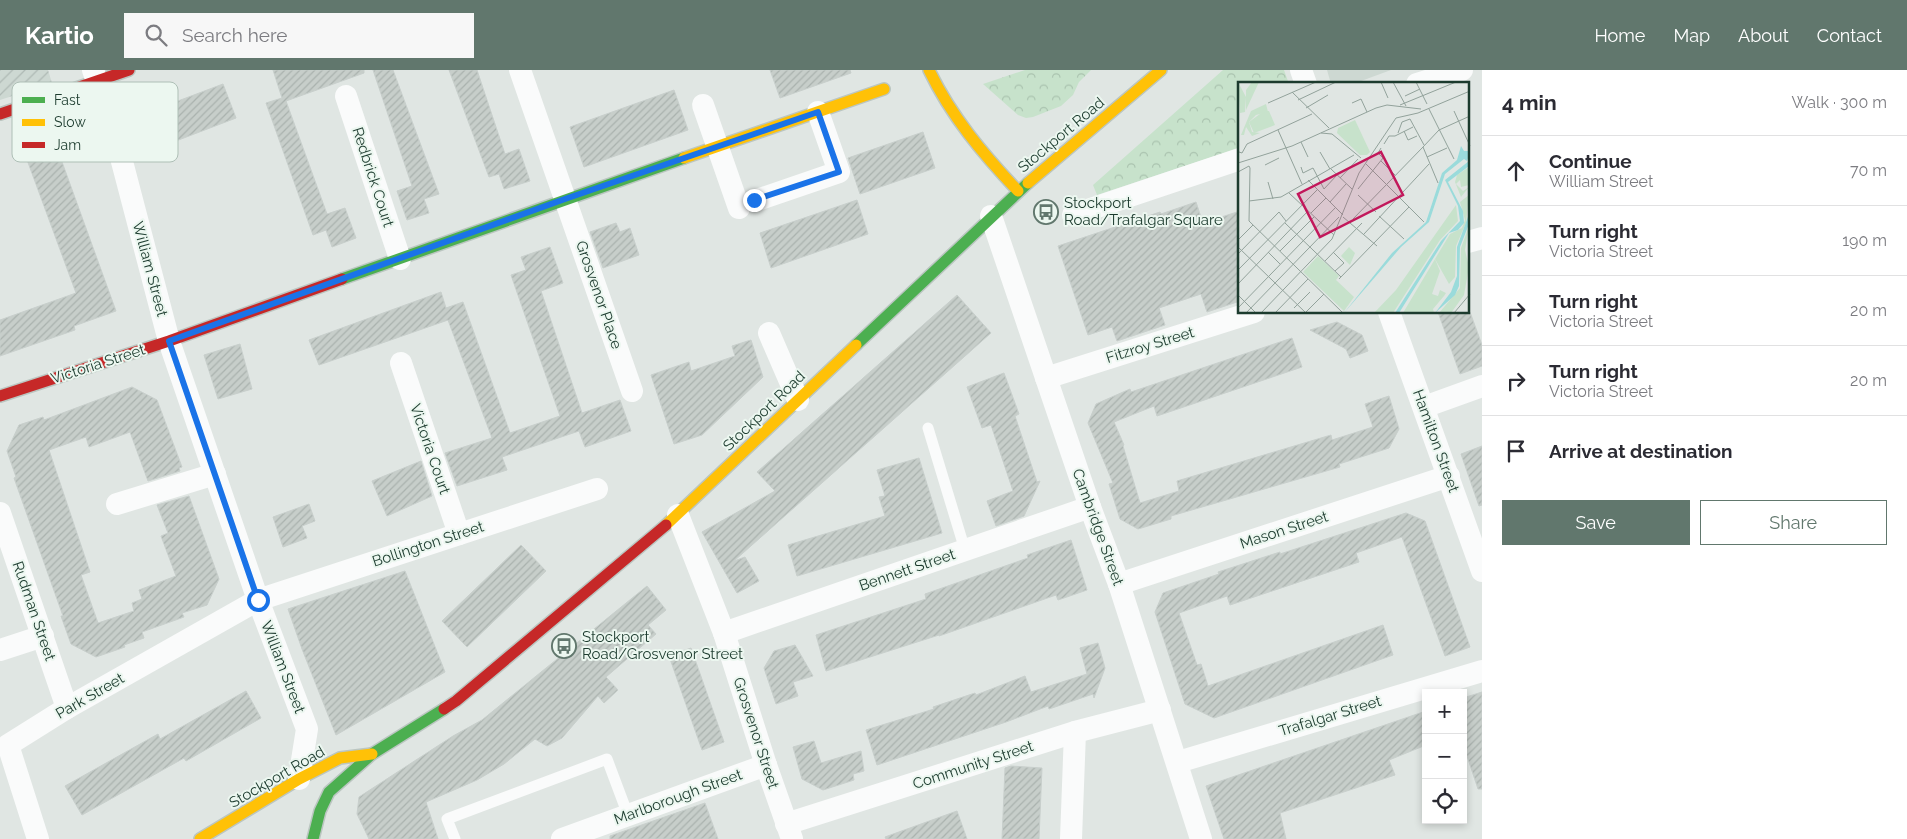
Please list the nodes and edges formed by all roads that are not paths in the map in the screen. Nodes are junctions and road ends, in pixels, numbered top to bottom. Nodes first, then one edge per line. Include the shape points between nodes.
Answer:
1 (129, 70) edge
2 (520, 70) edge
3 (931, 70) edge
4 (1161, 70) edge
5 (1301, 70) edge
6 (1462, 70) edge
7 (95, 75) edge
8 (78, 82) edge
9 (1305, 82) edge
10 (1423, 82) edge
11 (884, 89) dead end
12 (346, 96) dead end
13 (703, 106) dead end
14 (12, 109) edge
15 (818, 112) junction
16 (0, 114) edge
17 (717, 146) junction
18 (1238, 160) edge
19 (122, 162) edge
20 (1018, 191) junction
21 (565, 199) junction
22 (1073, 215) dead end
23 (991, 216) junction
24 (400, 259) junction
25 (1248, 314) edge
26 (1390, 314) edge
27 (769, 333) dead end
28 (169, 341) junction
29 (402, 363) dead end
30 (1046, 378) junction
31 (1482, 386) edge
32 (632, 391) dead end
33 (0, 396) edge
34 (798, 400) junction
35 (1424, 407) junction
36 (928, 428) dead end
37 (215, 474) junction
38 (1449, 476) junction
39 (597, 488) dead end
40 (117, 504) dead end
41 (1090, 506) junction
42 (0, 514) edge
43 (678, 514) junction
44 (1474, 519) edge
45 (459, 534) junction
46 (965, 550) junction
47 (1482, 571) edge
48 (1119, 584) junction
49 (258, 600) junction
50 (724, 633) junction
51 (42, 636) junction
52 (0, 650) edge
53 (1482, 671) edge
54 (67, 708) junction
55 (1160, 710) junction
56 (1075, 732) junction
57 (372, 754) junction
58 (1178, 762) junction
59 (766, 765) junction
60 (299, 779) junction
61 (628, 815) junction
62 (789, 831) edge
63 (38, 839) edge
64 (200, 839) edge
65 (312, 839) edge
66 (455, 839) edge
67 (562, 839) edge
68 (1071, 839) edge
69 (1201, 839) edge

1 - 7 main road
2 - 21 street, Grosvenor Place
3 - 20 main road via 942,97 988,159
4 - 20 main road, Stockport Road
5 - 9 street
6 - 10 street
7 - 8 main road
11 - 15 main road, Victoria Street
12 - 24 street, Redbrick Court
13 - 17 street
14 - 16 main road
15 - 17 main road, Victoria Street
15 - 17 street via 839,172 746,204
17 - 21 main road, Victoria Street
18 - 22 street
19 - 28 street, William Street
20 - 23 main road, Stockport Road
21 - 24 main road, Victoria Street
21 - 32 street, Grosvenor Place
23 - 30 street, Cambridge Street
23 - 34 main road, Stockport Road
24 - 28 main road, Victoria Street
25 - 30 street, Fitzroy Street
26 - 35 street, Hamilton Street
27 - 34 street
28 - 33 main road, Victoria Street
28 - 37 street, William Street
29 - 45 street, Victoria Court
30 - 41 street, Cambridge Street
31 - 35 street
34 - 43 main road, Stockport Road
35 - 38 street, Hamilton Street
36 - 46 lane
37 - 40 street
37 - 49 street, William Street
38 - 44 street, Hamilton Street
38 - 48 street, Mason Street
39 - 45 street, Bollington Street
41 - 46 street, Bennett Street
41 - 48 street, Cambridge Street
42 - 51 street, Rudman Street
43 - 50 street, Grosvenor Street
43 - 57 main road, Stockport Road via 456,701
44 - 47 street, Hamilton Street
45 - 49 street, Bollington Street
46 - 50 street, Bennett Street
48 - 55 street, Cambridge Street
49 - 54 street, Park Street
49 - 60 street, William Street via 307,729
50 - 59 street, Grosvenor Street
51 - 52 street
51 - 54 street, Rudman Street
53 - 58 street, Trafalgar Street
54 - 63 street, Park Street via 8,746
55 - 56 street, Community Street
55 - 58 street, Cambridge Street
56 - 62 street, Community Street
56 - 68 street
57 - 60 main road, Stockport Road via 340,758
57 - 65 main road, Stockport Road via 329,792
58 - 69 street, Cambridge Street
59 - 61 street, Marlborough Street
59 - 62 street, Grosvenor Street
60 - 64 main road, Stockport Road
61 - 66 lane via 607,758 447,819
61 - 67 street, Marlborough Street

